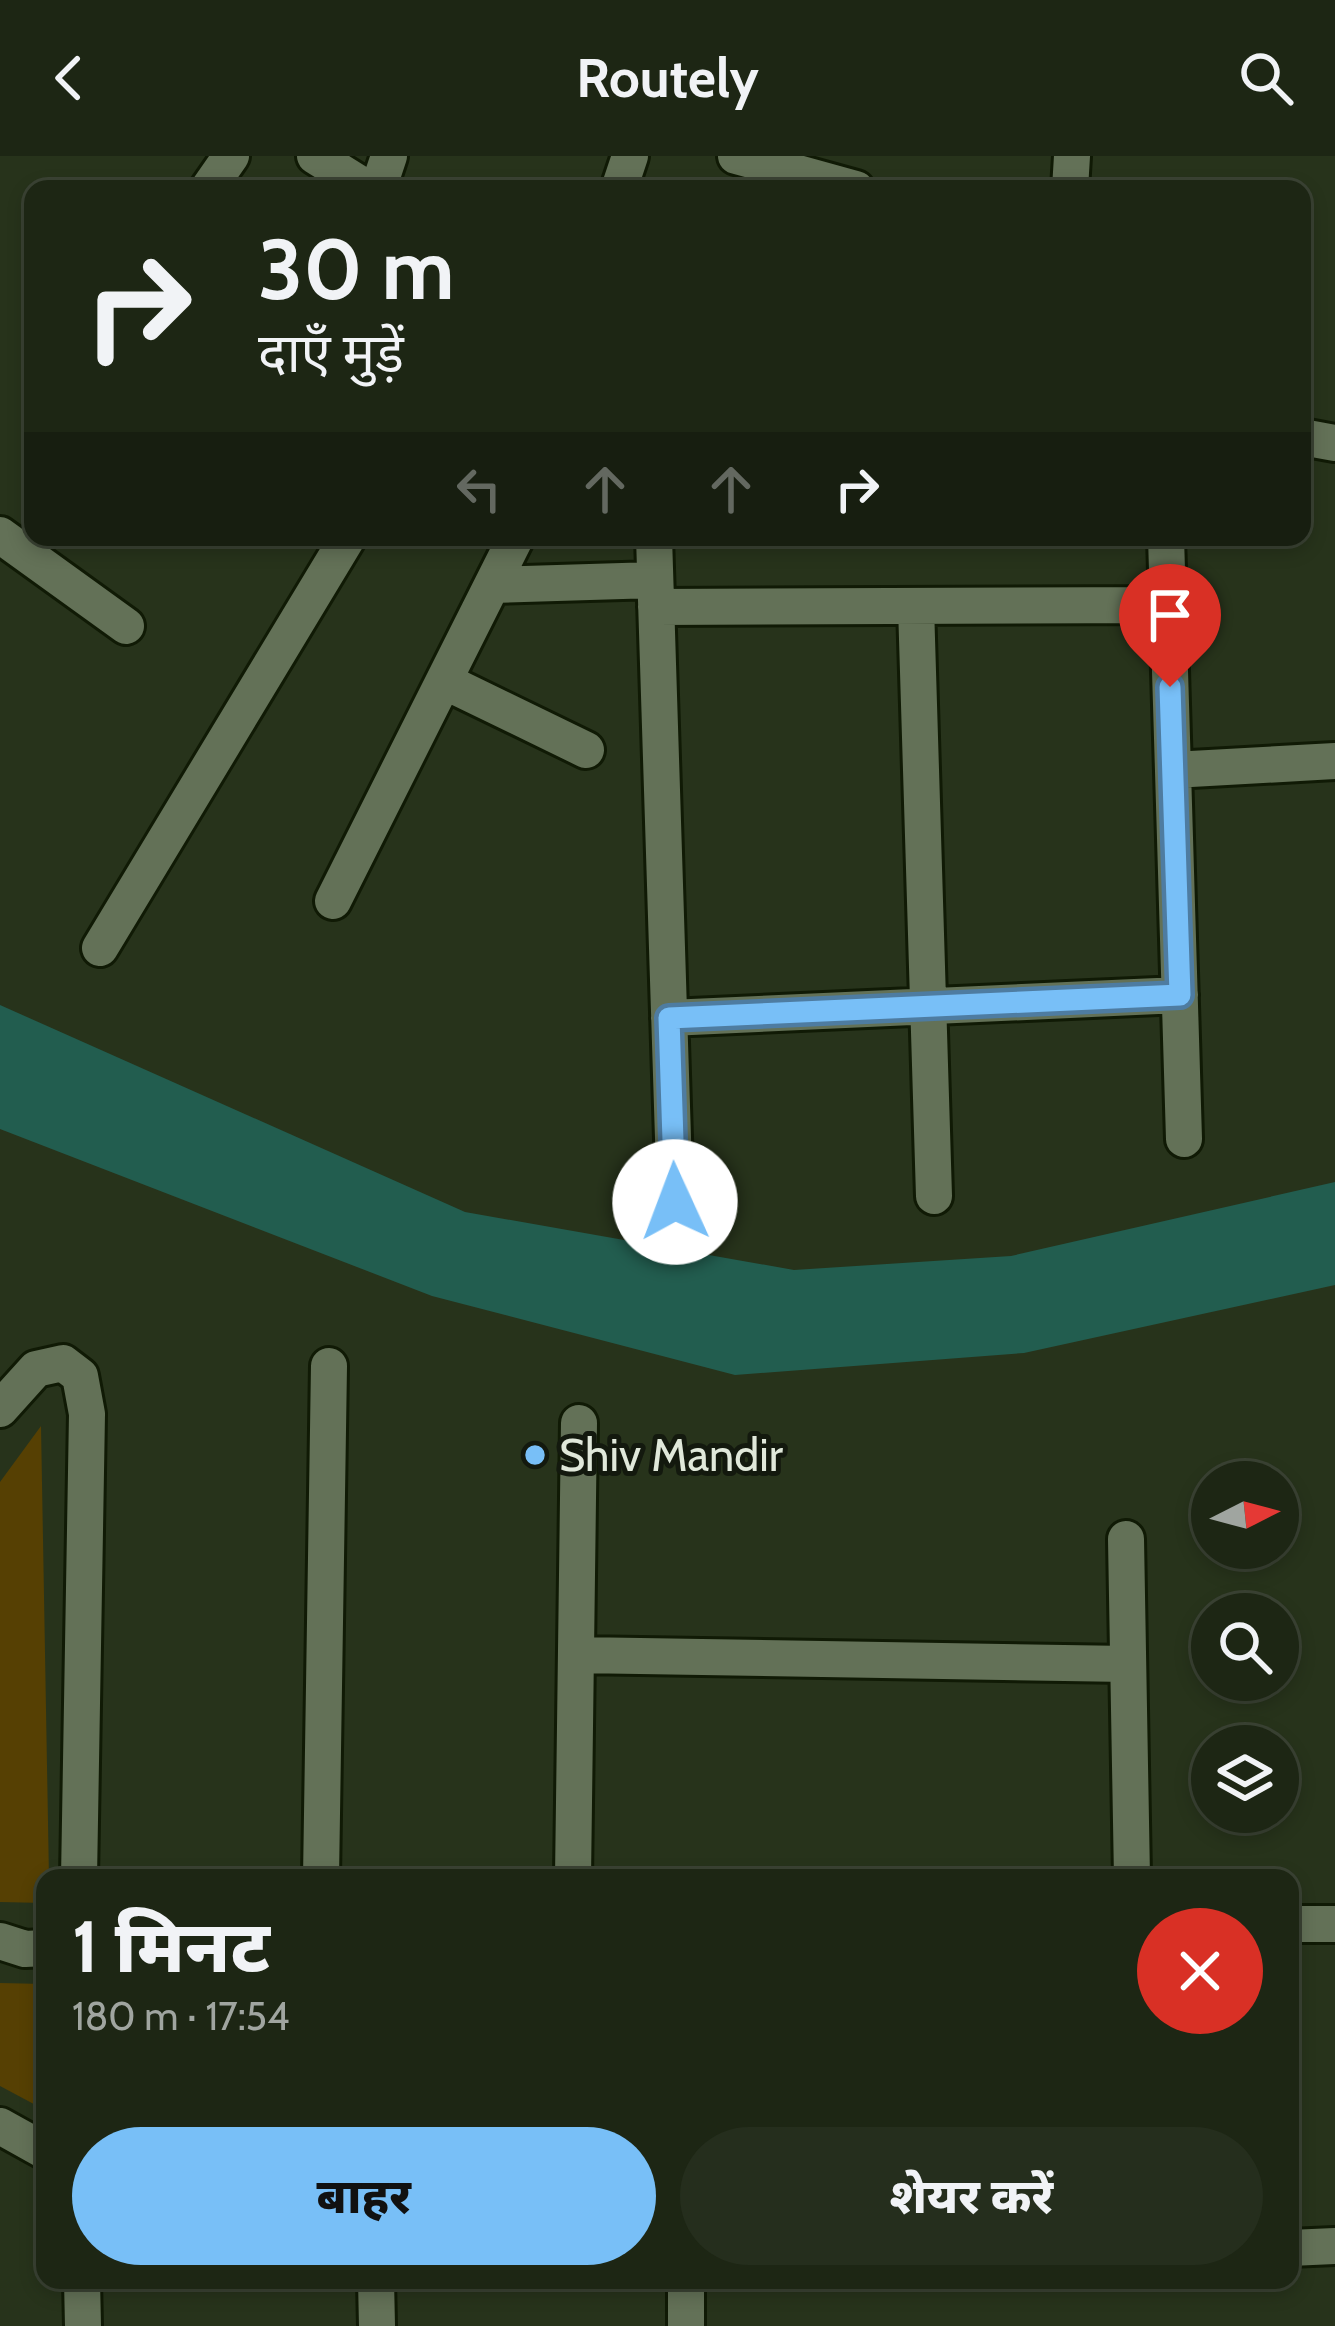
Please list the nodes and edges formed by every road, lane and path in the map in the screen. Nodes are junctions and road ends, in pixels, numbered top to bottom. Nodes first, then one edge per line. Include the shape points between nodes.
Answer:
1 (315, 156) edge
2 (736, 156) edge
3 (354, 180) edge
4 (823, 180) edge
5 (0, 535) edge
6 (343, 546) edge
7 (512, 546) edge
8 (654, 546) edge
9 (1166, 546) edge
10 (492, 585) junction
11 (656, 593) junction
12 (1168, 605) junction
13 (916, 606) junction
14 (126, 626) dead end
15 (444, 681) junction
16 (586, 750) dead end
17 (1335, 761) edge
18 (1173, 770) junction
19 (333, 902) dead end
20 (100, 948) dead end
21 (1180, 995) junction
22 (928, 1006) junction
23 (669, 1018) junction
24 (1184, 1139) dead end
25 (934, 1196) dead end
26 (675, 1202) dead end
27 (329, 1366) dead end
28 (0, 1409) edge
29 (579, 1423) dead end
30 (1126, 1539) dead end
31 (578, 1655) junction
32 (1128, 1664) junction
33 (79, 1869) edge
34 (321, 1869) edge
35 (573, 1869) edge
36 (1132, 1869) edge
37 (1299, 1924) edge
38 (1335, 1924) edge
39 (0, 1941) edge
40 (36, 1948) edge
41 (0, 2126) edge
42 (36, 2146) edge
43 (1335, 2246) edge
44 (1299, 2248) edge
45 (82, 2289) edge
46 (376, 2289) edge
47 (686, 2289) edge
48 (82, 2326) edge
49 (377, 2326) edge
50 (686, 2326) edge

1 - 3 street
2 - 4 street
5 - 14 street
6 - 20 street
7 - 10 street
8 - 11 street
9 - 12 street
10 - 11 street
10 - 15 street
11 - 13 street
11 - 23 street
12 - 13 street
12 - 18 street
13 - 22 street
15 - 16 street
15 - 19 street
17 - 18 street
18 - 21 street
21 - 22 street
21 - 24 street
22 - 23 street
22 - 25 street
23 - 26 street
27 - 34 street
28 - 33 street via 36,1369 63,1363 80,1376 87,1414
29 - 31 street
30 - 32 street
31 - 32 street
31 - 35 street
32 - 36 street
37 - 38 street
39 - 40 street
41 - 42 street
43 - 44 street
45 - 48 street
46 - 49 street
47 - 50 street

